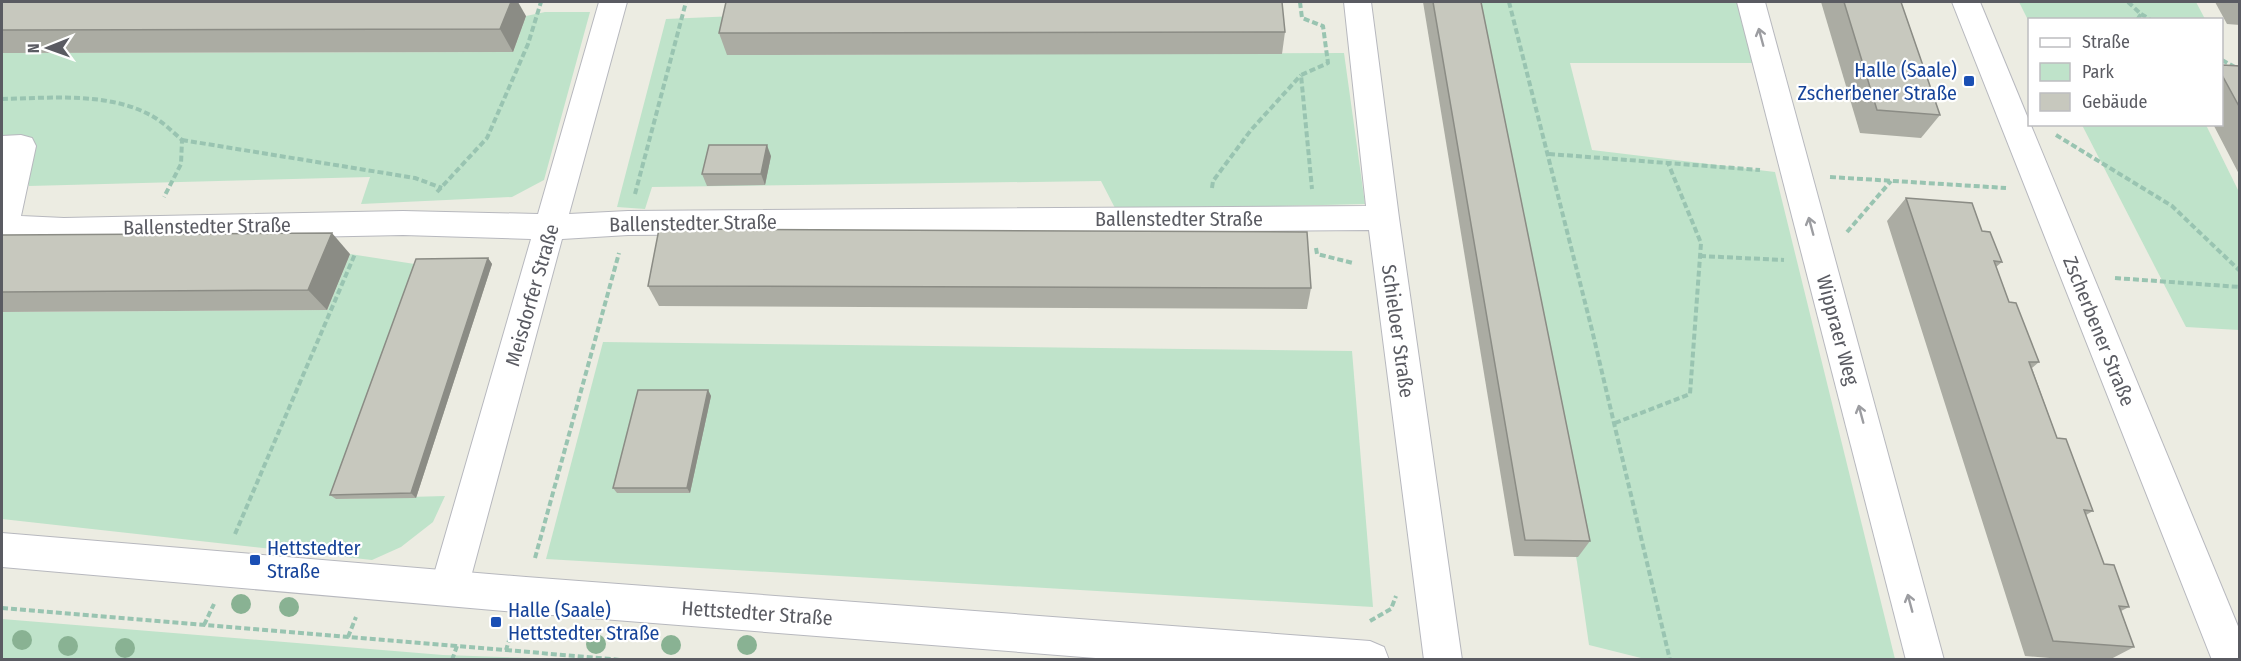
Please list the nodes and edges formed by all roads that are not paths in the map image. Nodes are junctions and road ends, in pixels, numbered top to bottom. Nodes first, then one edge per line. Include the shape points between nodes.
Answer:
1 (613, 2) edge
2 (1358, 2) edge
3 (1751, 2) edge
4 (1966, 2) edge
5 (2, 147) edge
6 (1383, 218) junction
7 (551, 226) junction
8 (2, 227) edge
9 (2, 550) edge
10 (448, 588) junction
11 (1368, 642) edge
12 (1443, 660) edge
13 (1925, 660) edge
14 (2232, 660) edge

1 - 7 street, Meisdorfer Straße
2 - 6 street, Schieloer Straße
13 -> 3 street, Wippraer Weg
4 - 14 street, Zscherbener Straße
5 - 8 street, Ballenstedter Straße via 21,146
6 - 7 street, Ballenstedter Straße
6 - 12 street, Schieloer Straße
7 - 8 street, Ballenstedter Straße via 404,223 64,230
7 - 10 street, Meisdorfer Straße
9 - 10 street, Hettstedter Straße
10 - 11 street, Hettstedter Straße

